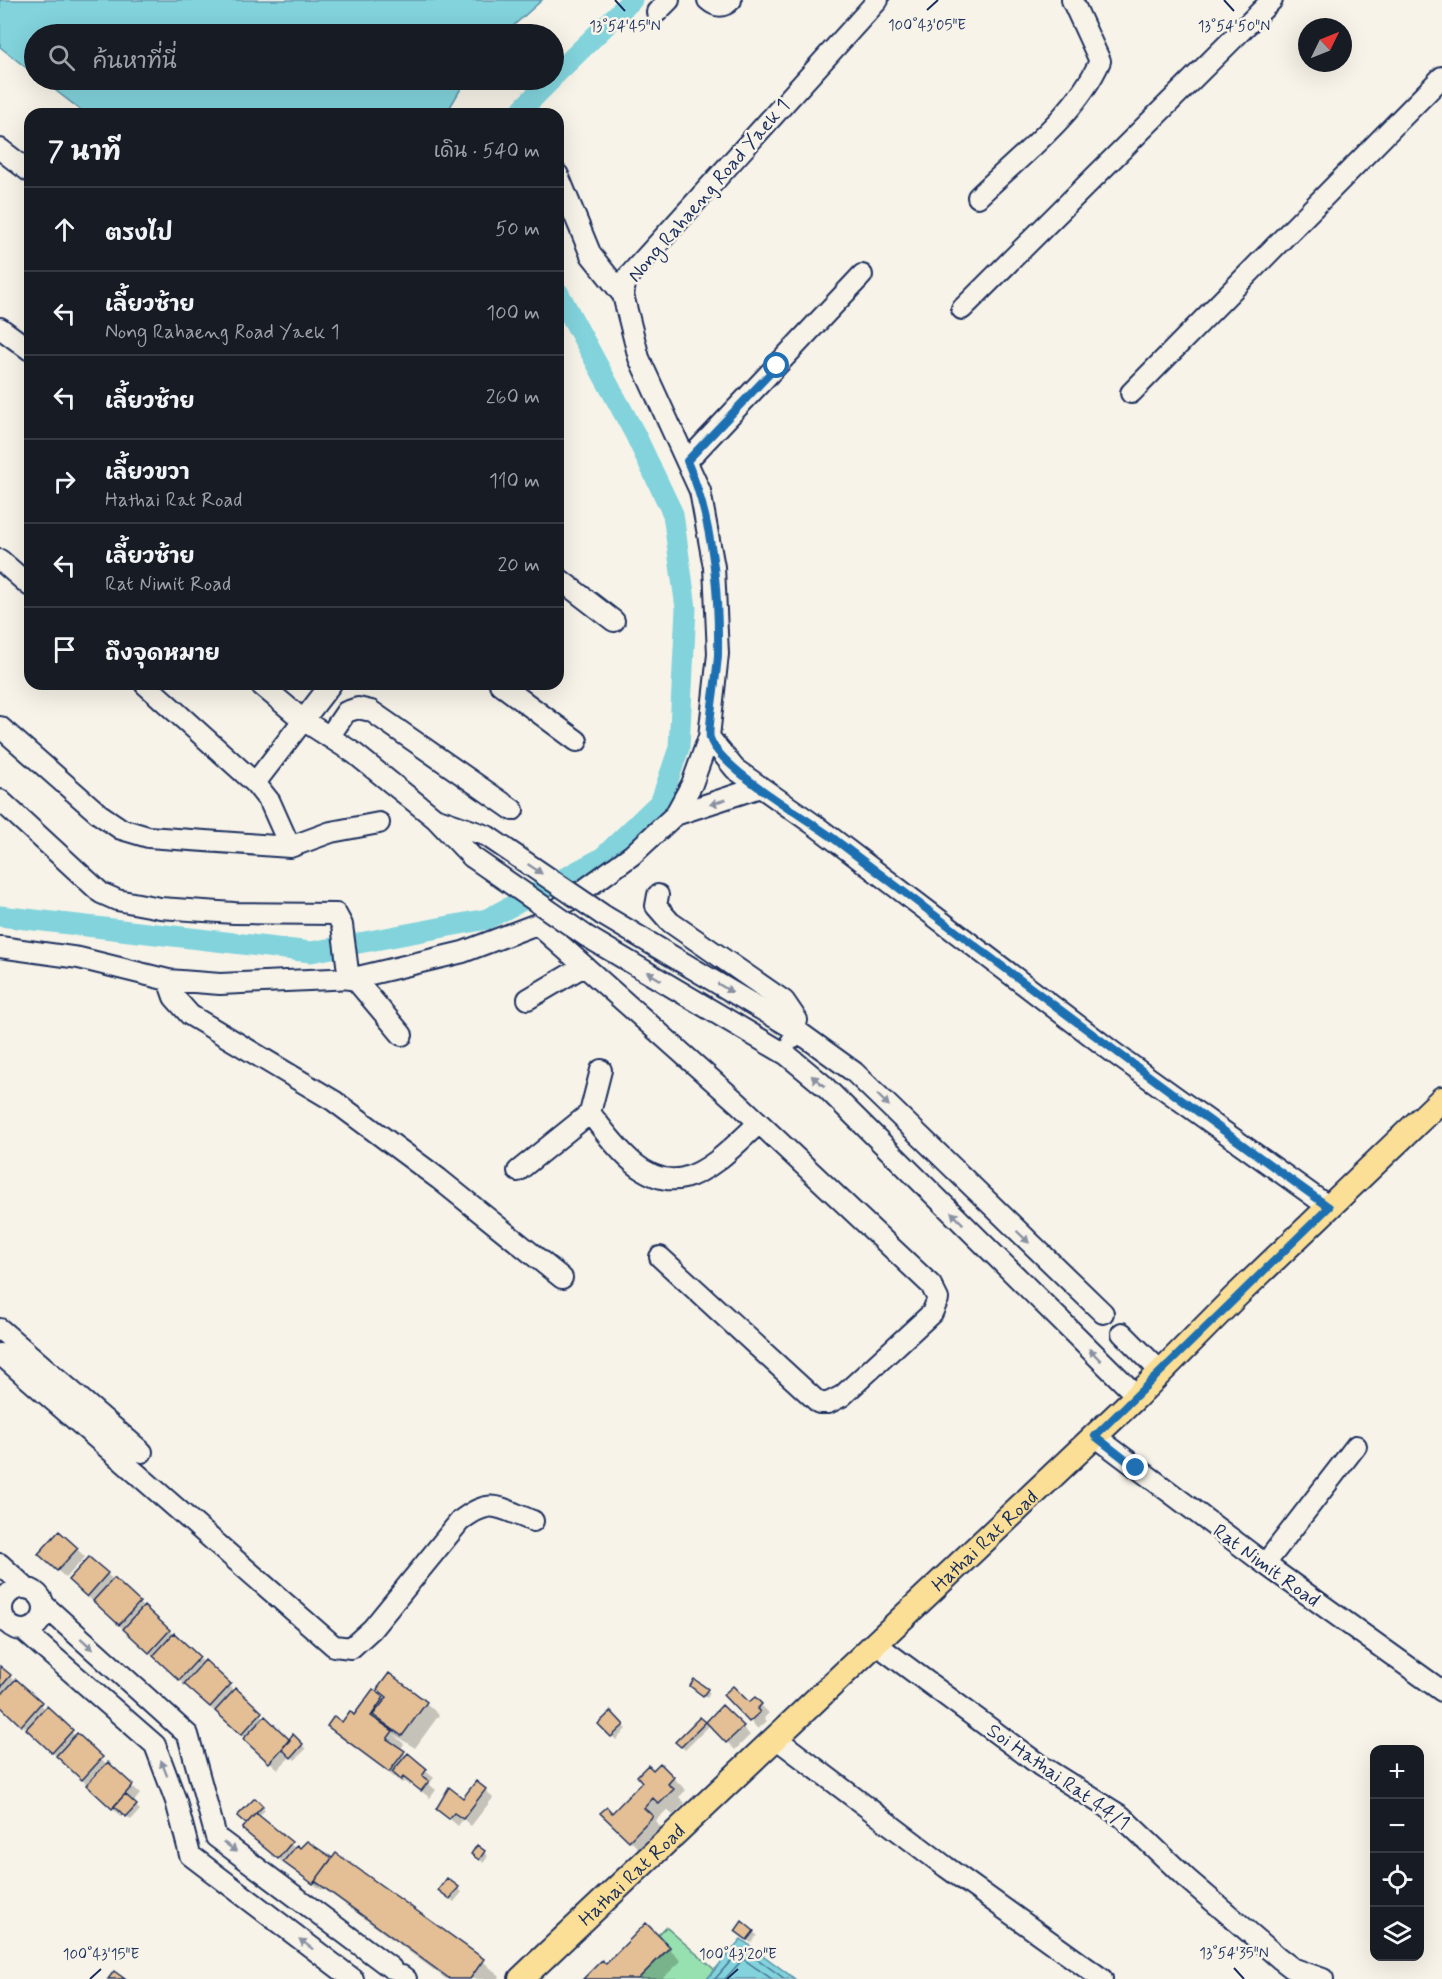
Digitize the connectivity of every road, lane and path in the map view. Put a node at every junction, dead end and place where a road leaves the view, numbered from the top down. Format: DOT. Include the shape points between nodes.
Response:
graph roads {
  1 [pos="708,0"];
  2 [pos="731,0"];
  3 [pos="878,0"];
  4 [pos="1072,0"];
  5 [pos="1272,0"];
  6 [pos="1442,77"];
  7 [pos="0,149"];
  8 [pos="24,167"];
  9 [pos="564,190"];
  10 [pos="978,197"];
  11 [pos="862,275"];
  12 [pos="623,296"];
  13 [pos="962,309"];
  14 [pos="0,328"];
  15 [pos="24,346"];
  16 [pos="1131,393"];
  17 [pos="687,461"];
  18 [pos="0,560"];
  19 [pos="24,580"];
  20 [pos="564,583"];
  21 [pos="614,621"];
  22 [pos="152,690"];
  23 [pos="267,690"];
  24 [pos="326,690"];
  25 [pos="508,690"];
  26 [pos="303,720"];
  27 [pos="0,727"];
  28 [pos="329,737"];
  29 [pos="709,737"];
  30 [pos="577,741"];
  31 [pos="255,783"];
  32 [pos="760,787"];
  33 [pos="0,800"];
  34 [pos="513,810"];
  35 [pos="675,815"];
  36 [pos="436,819"];
  37 [pos="379,823"];
  38 [pos="290,848"];
  39 [pos="658,895"];
  40 [pos="537,924"];
  41 [pos="0,947"];
  42 [pos="585,966"];
  43 [pos="352,979"];
  44 [pos="168,980"];
  45 [pos="528,999"];
  46 [pos="796,1030"];
  47 [pos="402,1035"];
  48 [pos="787,1055"];
  49 [pos="601,1071"];
  50 [pos="1442,1100"];
  51 [pos="590,1113"];
  52 [pos="759,1123"];
  53 [pos="518,1171"];
  54 [pos="1329,1207"];
  55 [pos="660,1257"];
  56 [pos="562,1278"];
  57 [pos="1084,1296"];
  58 [pos="1103,1313"];
  59 [pos="1061,1322"];
  60 [pos="0,1329"];
  61 [pos="1122,1333"];
  62 [pos="0,1354"];
  63 [pos="1160,1371"];
  64 [pos="1137,1396"];
  65 [pos="1095,1436"];
  66 [pos="1356,1446"];
  67 [pos="142,1452"];
  68 [pos="533,1521"];
  69 [pos="0,1564"];
  70 [pos="1265,1564"];
  71 [pos="26,1588"];
  72 [pos="44,1605"];
  73 [pos="1,1612"];
  74 [pos="23,1630"];
  75 [pos="876,1644"];
  76 [pos="1442,1691"];
  77 [pos="777,1739"];
  78 [pos="203,1791"];
  79 [pos="176,1801"];
  80 [pos="358,1943"];
  81 [pos="337,1967"];
  82 [pos="400,1974"];
  83 [pos="353,1979"];
  84 [pos="521,1979"];
  85 [pos="1102,1979"];
  86 [pos="1323,1979"];
  1 -- 2 [label="street" via="722,6"];
  3 -- 12 [label="street, Nong Rahaeng Road Yaek 1" via="633,270 626,279"];
  4 -- 10 [label="street" via="1100,61 1090,83"];
  5 -- 13 [label="street"];
  6 -- 16 [label="street"];
  7 -- 8 [label="street"];
  9 -- 12 [label="street" via="591,255"];
  11 -- 17 [label="street"];
  12 -- 17 [label="street, Nong Rahaeng Road Yaek 1" via="639,358"];
  14 -- 15 [label="street"];
  17 -- 29 [label="street, Nong Rahaeng Road Yaek 1" via="700,491 714,567 718,654"];
  18 -- 19 [label="street"];
  20 -- 21 [label="street"];
  22 -- 31 [label="street"];
  23 -- 26 [label="street"];
  24 -- 26 [label="street"];
  25 -- 30 [label="street"];
  26 -- 28 [label="street"];
  26 -- 31 [label="street"];
  27 -- 38 [label="street" via="121,829 148,837"];
  28 -- 34 [label="street" via="346,712 358,708 371,711"];
  28 -- 36 [label="street"];
  29 -- 32 [label="street" via="735,769"];
  29 -- 35 [label="street, Nong Rahaeng Road Yaek 1" via="692,784"];
  31 -- 38 [label="street" via="270,802"];
  32 -- 35 [label="street, one-way"];
  32 -- 54 [label="street" via="1114,1053"];
  33 -- 43 [label="street" via="102,893 117,900 160,908 339,917"];
  35 -- 40 [label="street, Nong Rahaeng Road Yaek 1" via="632,855"];
  36 -- 46 [label="street, one-way, bridge" via="487,836 603,915"];
  48 -- 36 [label="street, one-way, bridge" via="586,936 471,857"];
  37 -- 38 [label="street" via="331,832"];
  39 -- 46 [label="street" via="656,906 670,922 784,1001 794,1012"];
  40 -- 42 [label="street"];
  40 -- 43 [label="street, Nong Rahaeng Road Yaek 1" via="463,952"];
  41 -- 44 [label="street, Nong Rahaeng Road Yaek 1" via="78,958"];
  42 -- 45 [label="street"];
  42 -- 52 [label="street"];
  43 -- 44 [label="street, Nong Rahaeng Road Yaek 1" via="220,984"];
  43 -- 47 [label="street"];
  44 -- 56 [label="street" via="174,997 190,1015 334,1101"];
  46 -- 48 [label="street"];
  46 -- 57 [label="street, one-way" via="855,1072"];
  59 -- 48 [label="street, one-way" via="822,1084"];
  49 -- 51 [label="street"];
  50 -- 54 [label="main road, Hathai Rat Road"];
  51 -- 52 [label="street" via="618,1150 644,1170 667,1179 684,1178 701,1169"];
  51 -- 53 [label="street"];
  52 -- 55 [label="street" via="931,1285 938,1299 932,1313 842,1396 819,1403"];
  54 -- 63 [label="main road, Hathai Rat Road"];
  57 -- 58 [label="street"];
  57 -- 59 [label="street"];
  64 -- 59 [label="street, one-way"];
  60 -- 67 [label="street"];
  61 -- 63 [label="street"];
  62 -- 68 [label="street" via="334,1646 351,1648 372,1629 460,1521 477,1508 488,1504"];
  63 -- 64 [label="main road, Hathai Rat Road"];
  64 -- 65 [label="main road, Hathai Rat Road"];
  65 -- 70 [label="street, Rat Nimit Road"];
  65 -- 75 [label="main road, Hathai Rat Road"];
  66 -- 70 [label="street"];
  69 -- 71 [label="street"];
  70 -- 76 [label="street, Rat Nimit Road"];
  71 -- 72 [label="street" via="38,1593"];
  71 -- 73 [label="street" via="8,1594"];
  72 -- 74 [label="street" via="39,1623"];
  72 -- 78 [label="street, one-way" via="188,1736"];
  73 -- 74 [label="street" via="11,1627"];
  79 -- 74 [label="street, one-way" via="155,1745"];
  75 -- 77 [label="main road, Hathai Rat Road"];
  75 -- 86 [label="street, Soi Hathai Rat 44/1" via="1041,1766 1121,1816 1186,1878 1292,1968"];
  77 -- 84 [label="main road, Hathai Rat Road"];
  77 -- 85 [label="street" via="946,1868"];
  78 -- 79 [label="street"];
  78 -- 80 [label="street, one-way" via="216,1837"];
  81 -- 79 [label="street, one-way" via="190,1855"];
  80 -- 81 [label="street"];
  80 -- 82 [label="street"];
  81 -- 83 [label="street"];
}
